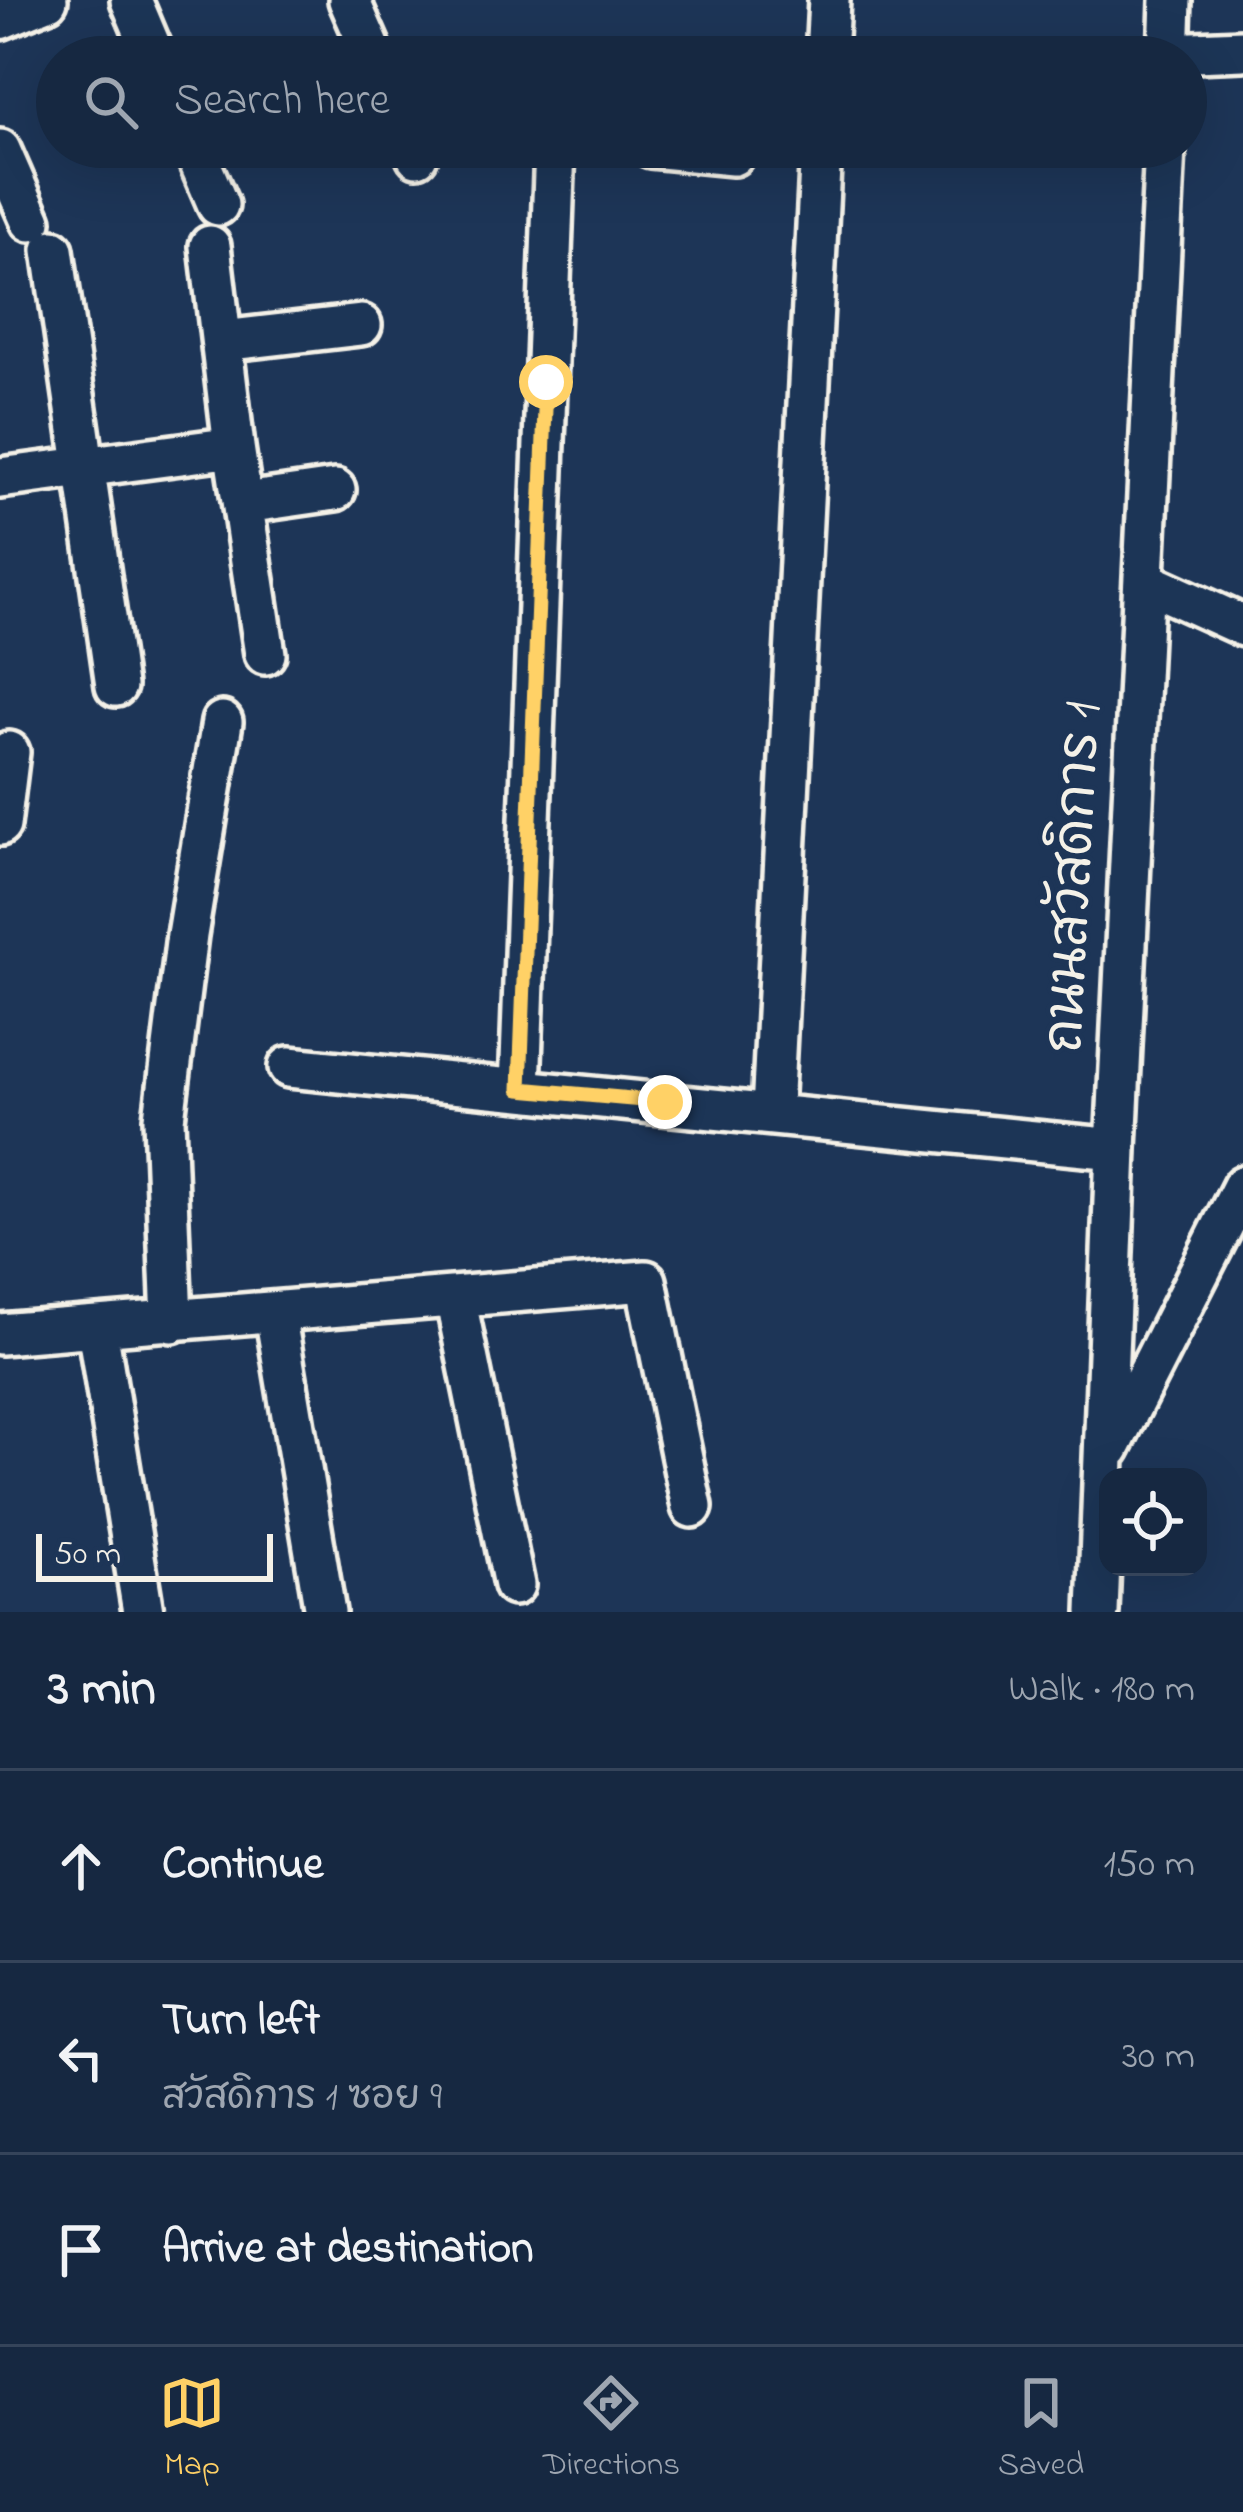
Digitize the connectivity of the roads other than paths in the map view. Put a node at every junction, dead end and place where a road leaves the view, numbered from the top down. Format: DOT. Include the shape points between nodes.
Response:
graph roads {
  1 [pos="47,0"];
  2 [pos="130,0"];
  3 [pos="349,0"];
  4 [pos="829,0"];
  5 [pos="1171,0"];
  6 [pos="0,20"];
  7 [pos="146,36"];
  8 [pos="365,36"];
  9 [pos="827,36"];
  10 [pos="1170,36"];
  11 [pos="1243,50"];
  12 [pos="1207,52"];
  13 [pos="0,150"];
  14 [pos="202,168"];
  15 [pos="553,168"];
  16 [pos="820,168"];
  17 [pos="1164,168"];
  18 [pos="218,205"];
  19 [pos="210,246"];
  20 [pos="361,325"];
  21 [pos="222,341"];
  22 [pos="234,447"];
  23 [pos="81,466"];
  24 [pos="0,478"];
  25 [pos="335,490"];
  26 [pos="245,503"];
  27 [pos="1146,582"];
  28 [pos="1243,626"];
  29 [pos="265,654"];
  30 [pos="116,686"];
  31 [pos="222,722"];
  32 [pos="9,752"];
  33 [pos="0,825"];
  34 [pos="290,1067"];
  35 [pos="520,1089"];
  36 [pos="772,1112"];
  37 [pos="1116,1149"];
  38 [pos="1243,1186"];
  39 [pos="454,1298"];
  40 [pos="275,1313"];
  41 [pos="172,1322"];
  42 [pos="97,1328"];
  43 [pos="0,1334"];
  44 [pos="1105,1460"];
  45 [pos="692,1507"];
  46 [pos="514,1586"];
  47 [pos="143,1612"];
  48 [pos="325,1612"];
  49 [pos="1098,1612"];
  1 -- 6 [label="street"];
  2 -- 7 [label="street"];
  3 -- 8 [label="street"];
  4 -- 9 [label="street"];
  5 -- 10 [label="street"];
  11 -- 12 [label="street"];
  13 -- 23 [label="street" via="42,236"];
  14 -- 18 [label="street"];
  15 -- 35 [label="street"];
  16 -- 36 [label="street"];
  17 -- 27 [label="street, ถนนสวัสดิการ 1"];
  19 -- 21 [label="street"];
  20 -- 21 [label="street"];
  21 -- 22 [label="street"];
  22 -- 23 [label="street"];
  22 -- 26 [label="street"];
  23 -- 24 [label="street"];
  23 -- 30 [label="street"];
  25 -- 26 [label="street"];
  26 -- 29 [label="street"];
  27 -- 28 [label="street"];
  27 -- 37 [label="street, ถนนสวัสดิการ 1"];
  31 -- 41 [label="street" via="164,1119"];
  32 -- 33 [label="street"];
  34 -- 35 [label="street"];
  35 -- 36 [label="street"];
  36 -- 37 [label="street"];
  37 -- 44 [label="street, ถนนสวัสดิการ 1"];
  38 -- 44 [label="street"];
  39 -- 40 [label="street"];
  39 -- 45 [label="street" via="646,1281"];
  39 -- 46 [label="street"];
  40 -- 41 [label="street"];
  40 -- 48 [label="street"];
  41 -- 42 [label="street"];
  42 -- 43 [label="street"];
  42 -- 47 [label="street"];
  44 -- 49 [label="street, ถนนสวัสดิการ 1"];
}
